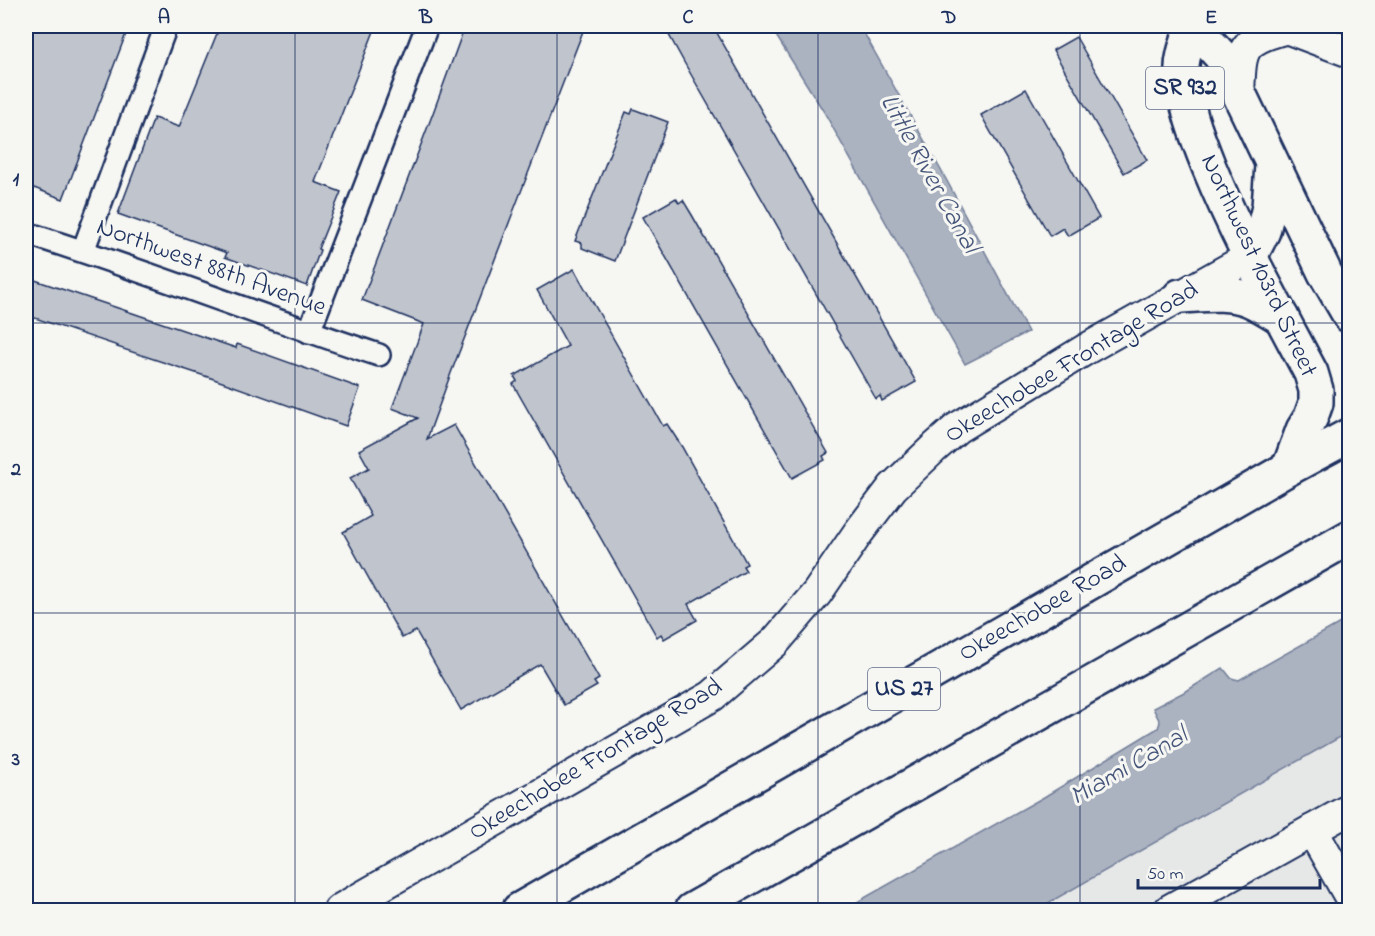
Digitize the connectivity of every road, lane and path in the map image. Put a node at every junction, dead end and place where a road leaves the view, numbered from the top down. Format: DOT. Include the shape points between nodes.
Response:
graph roads {
  1 [pos="166,26"];
  2 [pos="427,26"];
  3 [pos="1193,26"];
  4 [pos="1284,27"];
  5 [pos="1346,50"];
  6 [pos="1239,94"];
  7 [pos="1272,163"];
  8 [pos="26,233"];
  9 [pos="83,251"];
  10 [pos="1250,257"];
  11 [pos="1180,296"];
  12 [pos="1350,316"];
  13 [pos="1282,318"];
  14 [pos="309,332"];
  15 [pos="378,355"];
  16 [pos="1350,435"];
  17 [pos="1289,468"];
  18 [pos="1350,537"];
  19 [pos="1350,809"];
  20 [pos="1312,830"];
  21 [pos="1350,897"];
  22 [pos="339,910"];
  23 [pos="519,910"];
  24 [pos="692,910"];
  25 [pos="1169,910"];
  1 -- 9 [label="street"];
  2 -- 14 [label="street"];
  3 -- 6 [label="main road, Northwest 103rd Street / SR 932" via="1221,56"];
  3 -- 10 [label="main road, Northwest 103rd Street / SR 932" via="1181,68 1187,102 1223,202"];
  4 -- 5 [label="street"];
  4 -- 6 [label="street" via="1251,42 1244,51"];
  6 -- 7 [label="main road, Northwest 103rd Street / SR 932"];
  7 -- 10 [label="main road" via="1269,207"];
  7 -- 12 [label="main road, SR 932"];
  8 -- 9 [label="street, Northwest 88th Avenue"];
  9 -- 14 [label="street, Northwest 88th Avenue"];
  10 -- 11 [label="street, Okeechobee Frontage Road"];
  10 -- 13 [label="main road, Northwest 103rd Street / SR 932"];
  11 -- 13 [label="main road" via="1246,298"];
  11 -- 22 [label="street, Okeechobee Frontage Road" via="957,428 893,487 817,593 775,642 712,696"];
  13 -- 17 [label="main road, Northwest 103rd Street / SR 932" via="1316,390 1316,403"];
  14 -- 15 [label="street, Northwest 88th Avenue"];
  16 -- 17 [label="main road, Okeechobee Road / US 27"];
  17 -- 23 [label="main road, Okeechobee Road / US 27"];
  18 -- 24 [label="main road"];
  19 -- 20 [label="street"];
  20 -- 21 [label="street"];
  20 -- 25 [label="street"];
}
